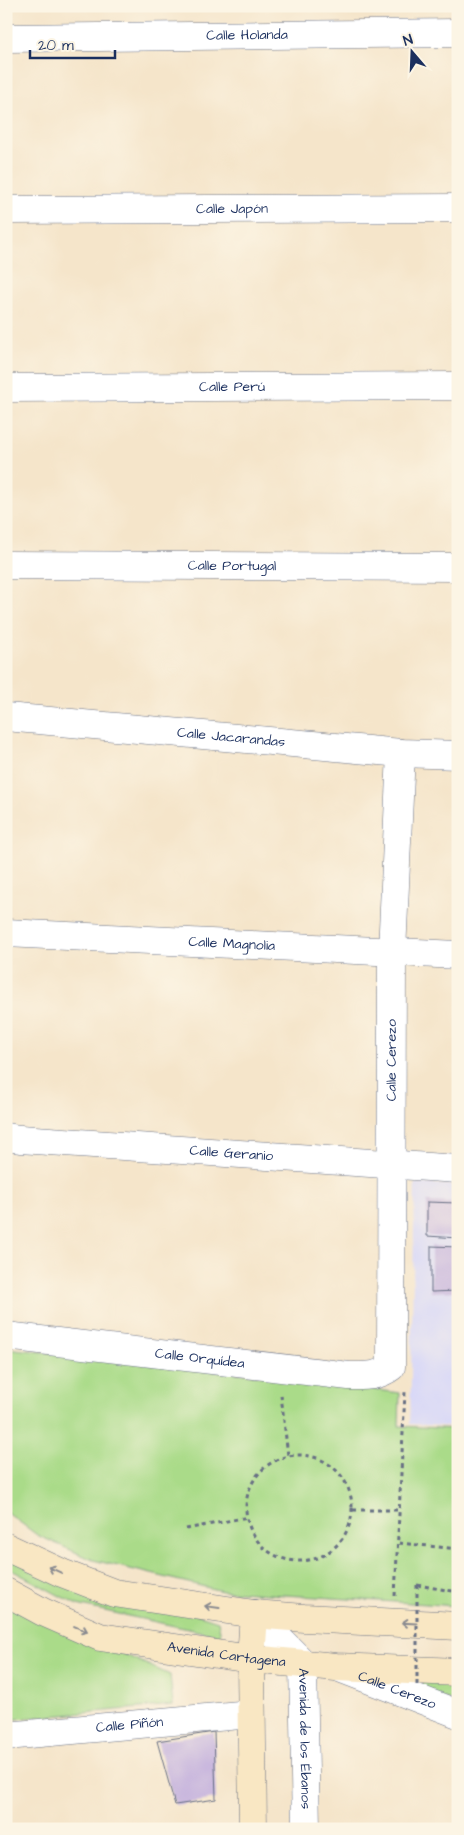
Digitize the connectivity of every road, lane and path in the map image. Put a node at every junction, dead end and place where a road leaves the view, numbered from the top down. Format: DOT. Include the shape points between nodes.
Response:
graph roads {
  1 [pos="458,33"];
  2 [pos="6,38"];
  3 [pos="458,208"];
  4 [pos="6,210"];
  5 [pos="458,386"];
  6 [pos="6,388"];
  7 [pos="6,565"];
  8 [pos="458,567"];
  9 [pos="6,718"];
  10 [pos="401,753"];
  11 [pos="458,756"];
  12 [pos="6,933"];
  13 [pos="392,952"];
  14 [pos="458,955"];
  15 [pos="6,1136"];
  16 [pos="392,1165"];
  17 [pos="458,1169"];
  18 [pos="6,1336"];
  19 [pos="398,1378"];
  20 [pos="280,1393"];
  21 [pos="288,1456"];
  22 [pos="353,1510"];
  23 [pos="401,1510"];
  24 [pos="248,1517"];
  25 [pos="186,1529"];
  26 [pos="399,1543"];
  27 [pos="6,1547"];
  28 [pos="458,1549"];
  29 [pos="6,1592"];
  30 [pos="458,1592"];
  31 [pos="394,1605"];
  32 [pos="254,1614"];
  33 [pos="458,1626"];
  34 [pos="251,1659"];
  35 [pos="302,1663"];
  36 [pos="336,1667"];
  37 [pos="458,1672"];
  38 [pos="416,1685"];
  39 [pos="251,1714"];
  40 [pos="458,1714"];
  41 [pos="6,1736"];
  42 [pos="253,1829"];
  43 [pos="306,1829"];
  1 -- 2 [label="street, Calle Holanda"];
  3 -- 4 [label="street, Calle Japón"];
  5 -- 6 [label="street, Calle Perú"];
  7 -- 8 [label="street, Calle Portugal"];
  9 -- 10 [label="street, Calle Jacarandas"];
  10 -- 11 [label="street, Calle Jacarandas"];
  10 -- 13 [label="street, Calle Cerezo"];
  12 -- 13 [label="street, Calle Magnolia"];
  13 -- 14 [label="street, Calle Magnolia"];
  13 -- 16 [label="street, Calle Cerezo"];
  15 -- 16 [label="street, Calle Geranio"];
  16 -- 17 [label="street, Calle Geranio"];
  16 -- 19 [label="street, Calle Cerezo"];
  18 -- 19 [label="street, Calle Orquídea" via="349,1376 383,1372"];
  19 -- 23 [label="path"];
  20 -- 21 [label="path"];
  21 -- 22 [label="path" via="316,1458 334,1468 347,1484"];
  21 -- 24 [label="path" via="275,1461 255,1479 246,1506"];
  22 -- 23 [label="path"];
  22 -- 24 [label="path" via="350,1525 333,1549 320,1557 305,1560 290,1560 263,1547 254,1535"];
  23 -- 26 [label="path"];
  24 -- 25 [label="path"];
  26 -- 28 [label="path"];
  26 -- 31 [label="path"];
  32 -- 27 [label="street, one-way" via="114,1593"];
  29 -- 34 [label="street, Avenida Cartagena, one-way" via="100,1637"];
  30 -- 38 [label="path, bridge" via="417,1585"];
  33 -- 32 [label="street, one-way"];
  32 -- 34 [label="street"];
  32 -- 35 [label="street, Avenida de los Ébanos"];
  34 -- 35 [label="street, Avenida Cartagena"];
  34 -- 39 [label="street"];
  35 -- 36 [label="street, Avenida Cartagena"];
  35 -- 43 [label="street, Avenida de los Ébanos"];
  36 -- 37 [label="street, Avenida Cartagena"];
  36 -- 40 [label="street, Calle Cerezo"];
  39 -- 41 [label="street, Calle Piñón"];
  39 -- 42 [label="street"];
}
